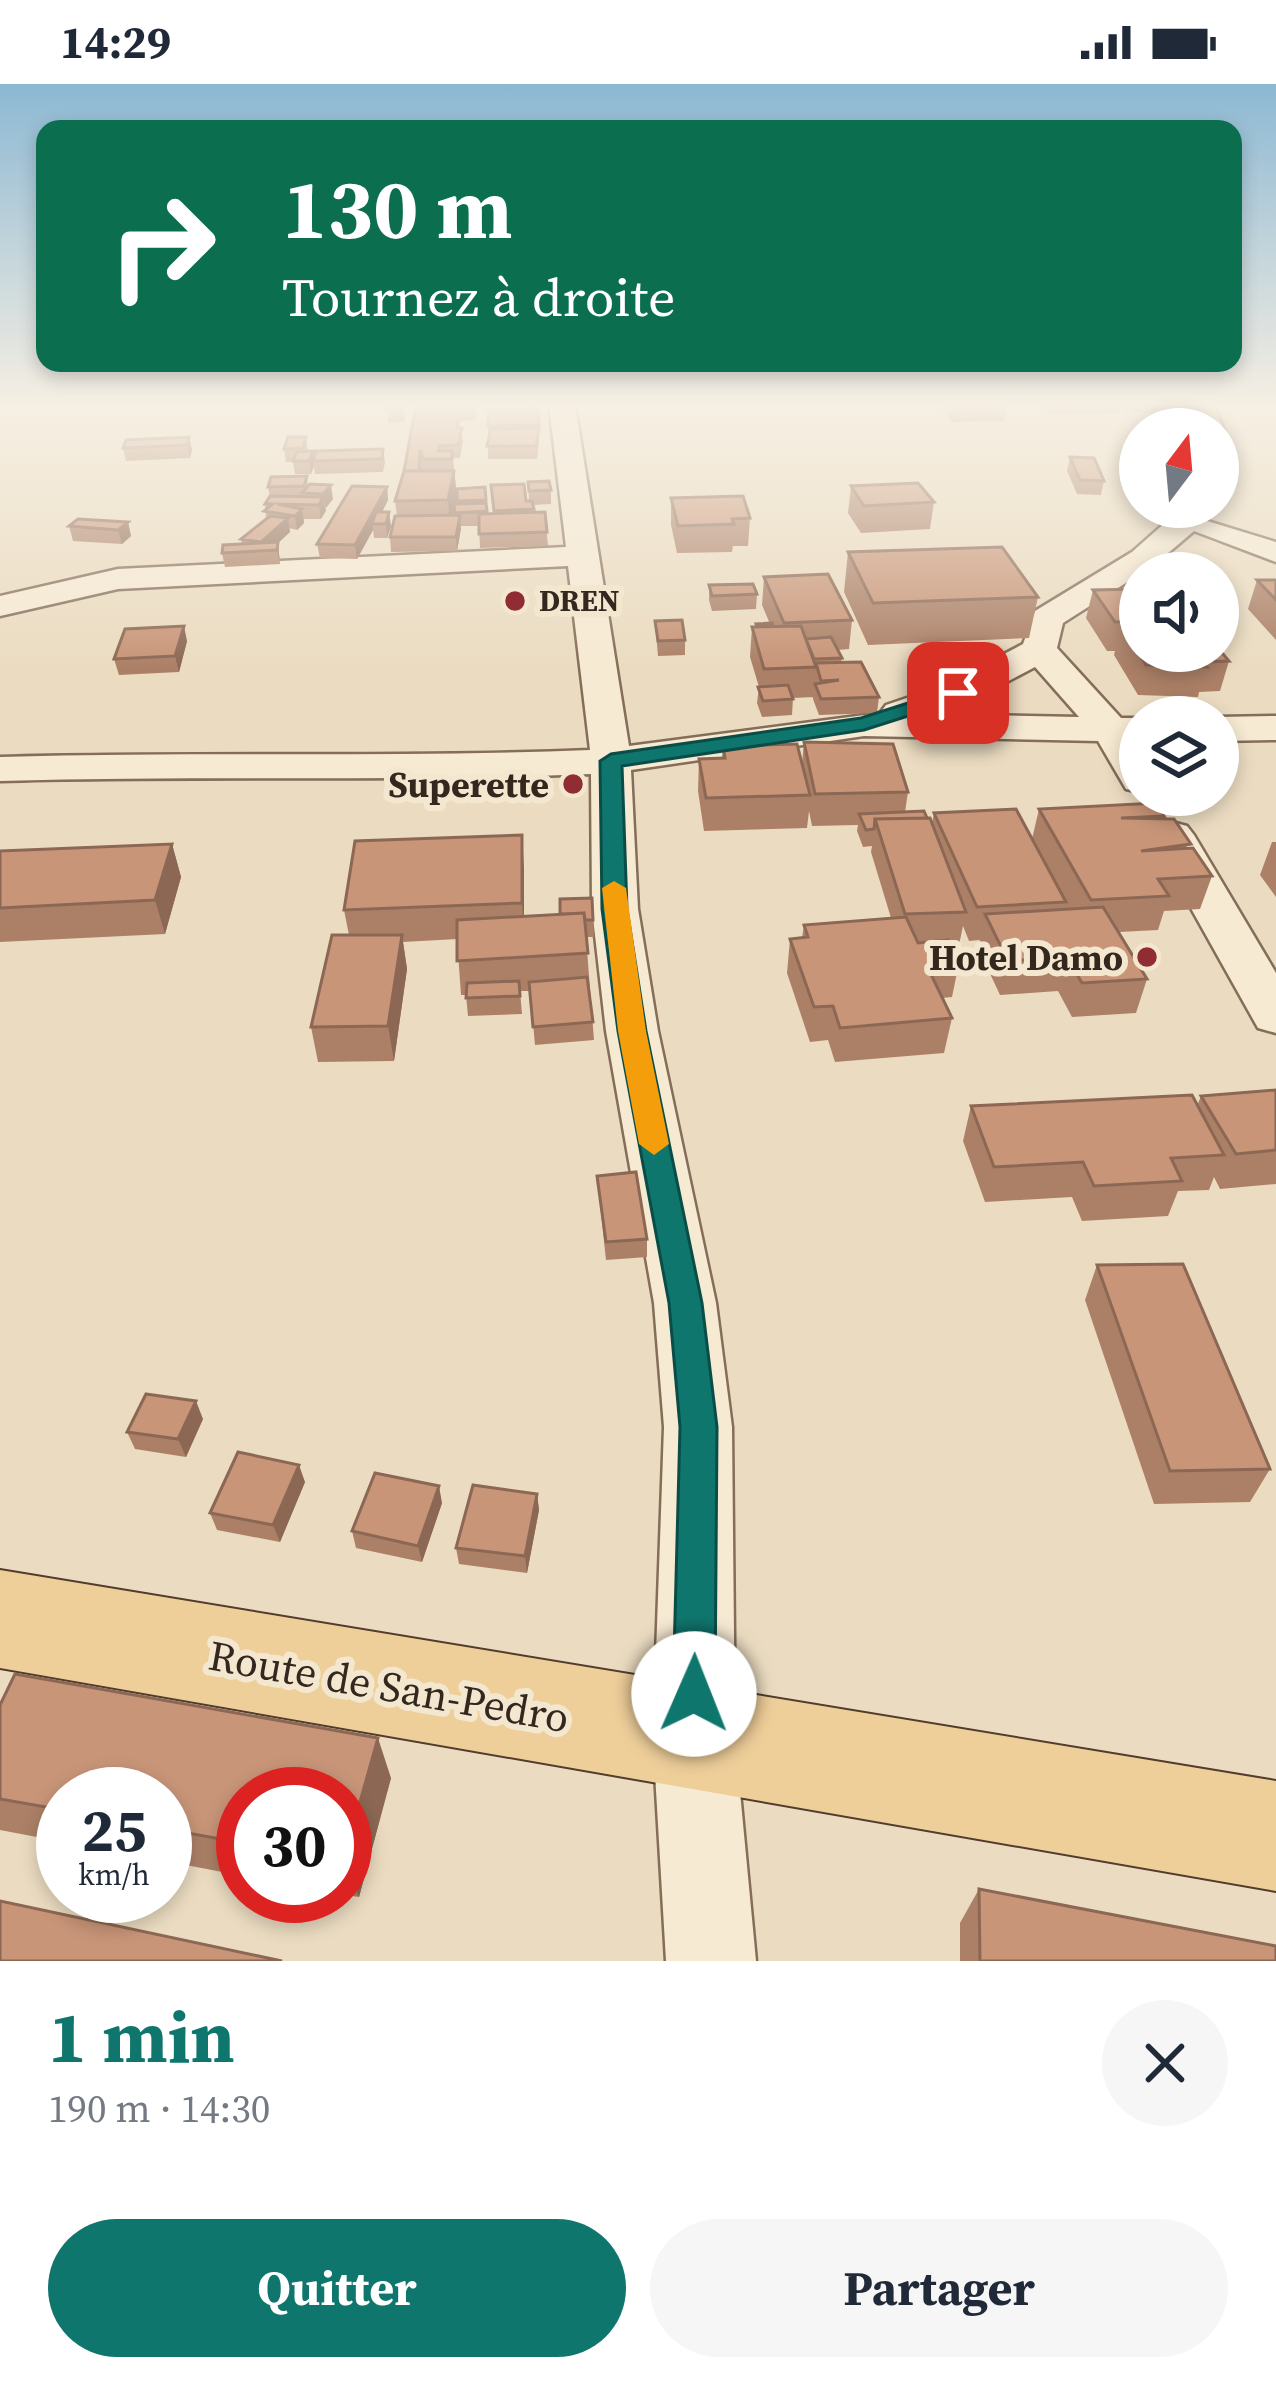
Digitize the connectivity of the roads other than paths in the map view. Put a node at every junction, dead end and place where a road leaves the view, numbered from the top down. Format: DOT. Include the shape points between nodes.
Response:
graph roads {
  1 [pos="574,493"];
  2 [pos="1207,528"];
  3 [pos="1276,553"];
  4 [pos="583,556"];
  5 [pos="0,605"];
  6 [pos="1040,650"];
  7 [pos="1119,723"];
  8 [pos="864,724"];
  9 [pos="1276,728"];
  10 [pos="1239,729"];
  11 [pos="1119,730"];
  12 [pos="611,761"];
  13 [pos="0,769"];
  14 [pos="1161,816"];
  15 [pos="1276,1016"];
  16 [pos="0,1619"];
  17 [pos="694,1738"];
  18 [pos="1276,1835"];
  19 [pos="711,1961"];
  1 -- 4 [label="street"];
  2 -- 3 [label="street"];
  2 -- 6 [label="street" via="1048,618"];
  4 -- 5 [label="street" via="118,579"];
  4 -- 12 [label="street"];
  6 -- 7 [label="street"];
  6 -- 8 [label="street" via="958,693"];
  8 -- 11 [label="street"];
  8 -- 12 [label="street"];
  9 -- 10 [label="street"];
  12 -- 13 [label="street" via="394,770 145,763"];
  12 -- 17 [label="street" via="615,909 686,1303 698,1427"];
  14 -- 15 [label="street"];
  16 -- 17 [label="main road, Route de San-Pedro"];
  17 -- 18 [label="main road, Route de San-Pedro"];
  17 -- 19 [label="street"];
}
